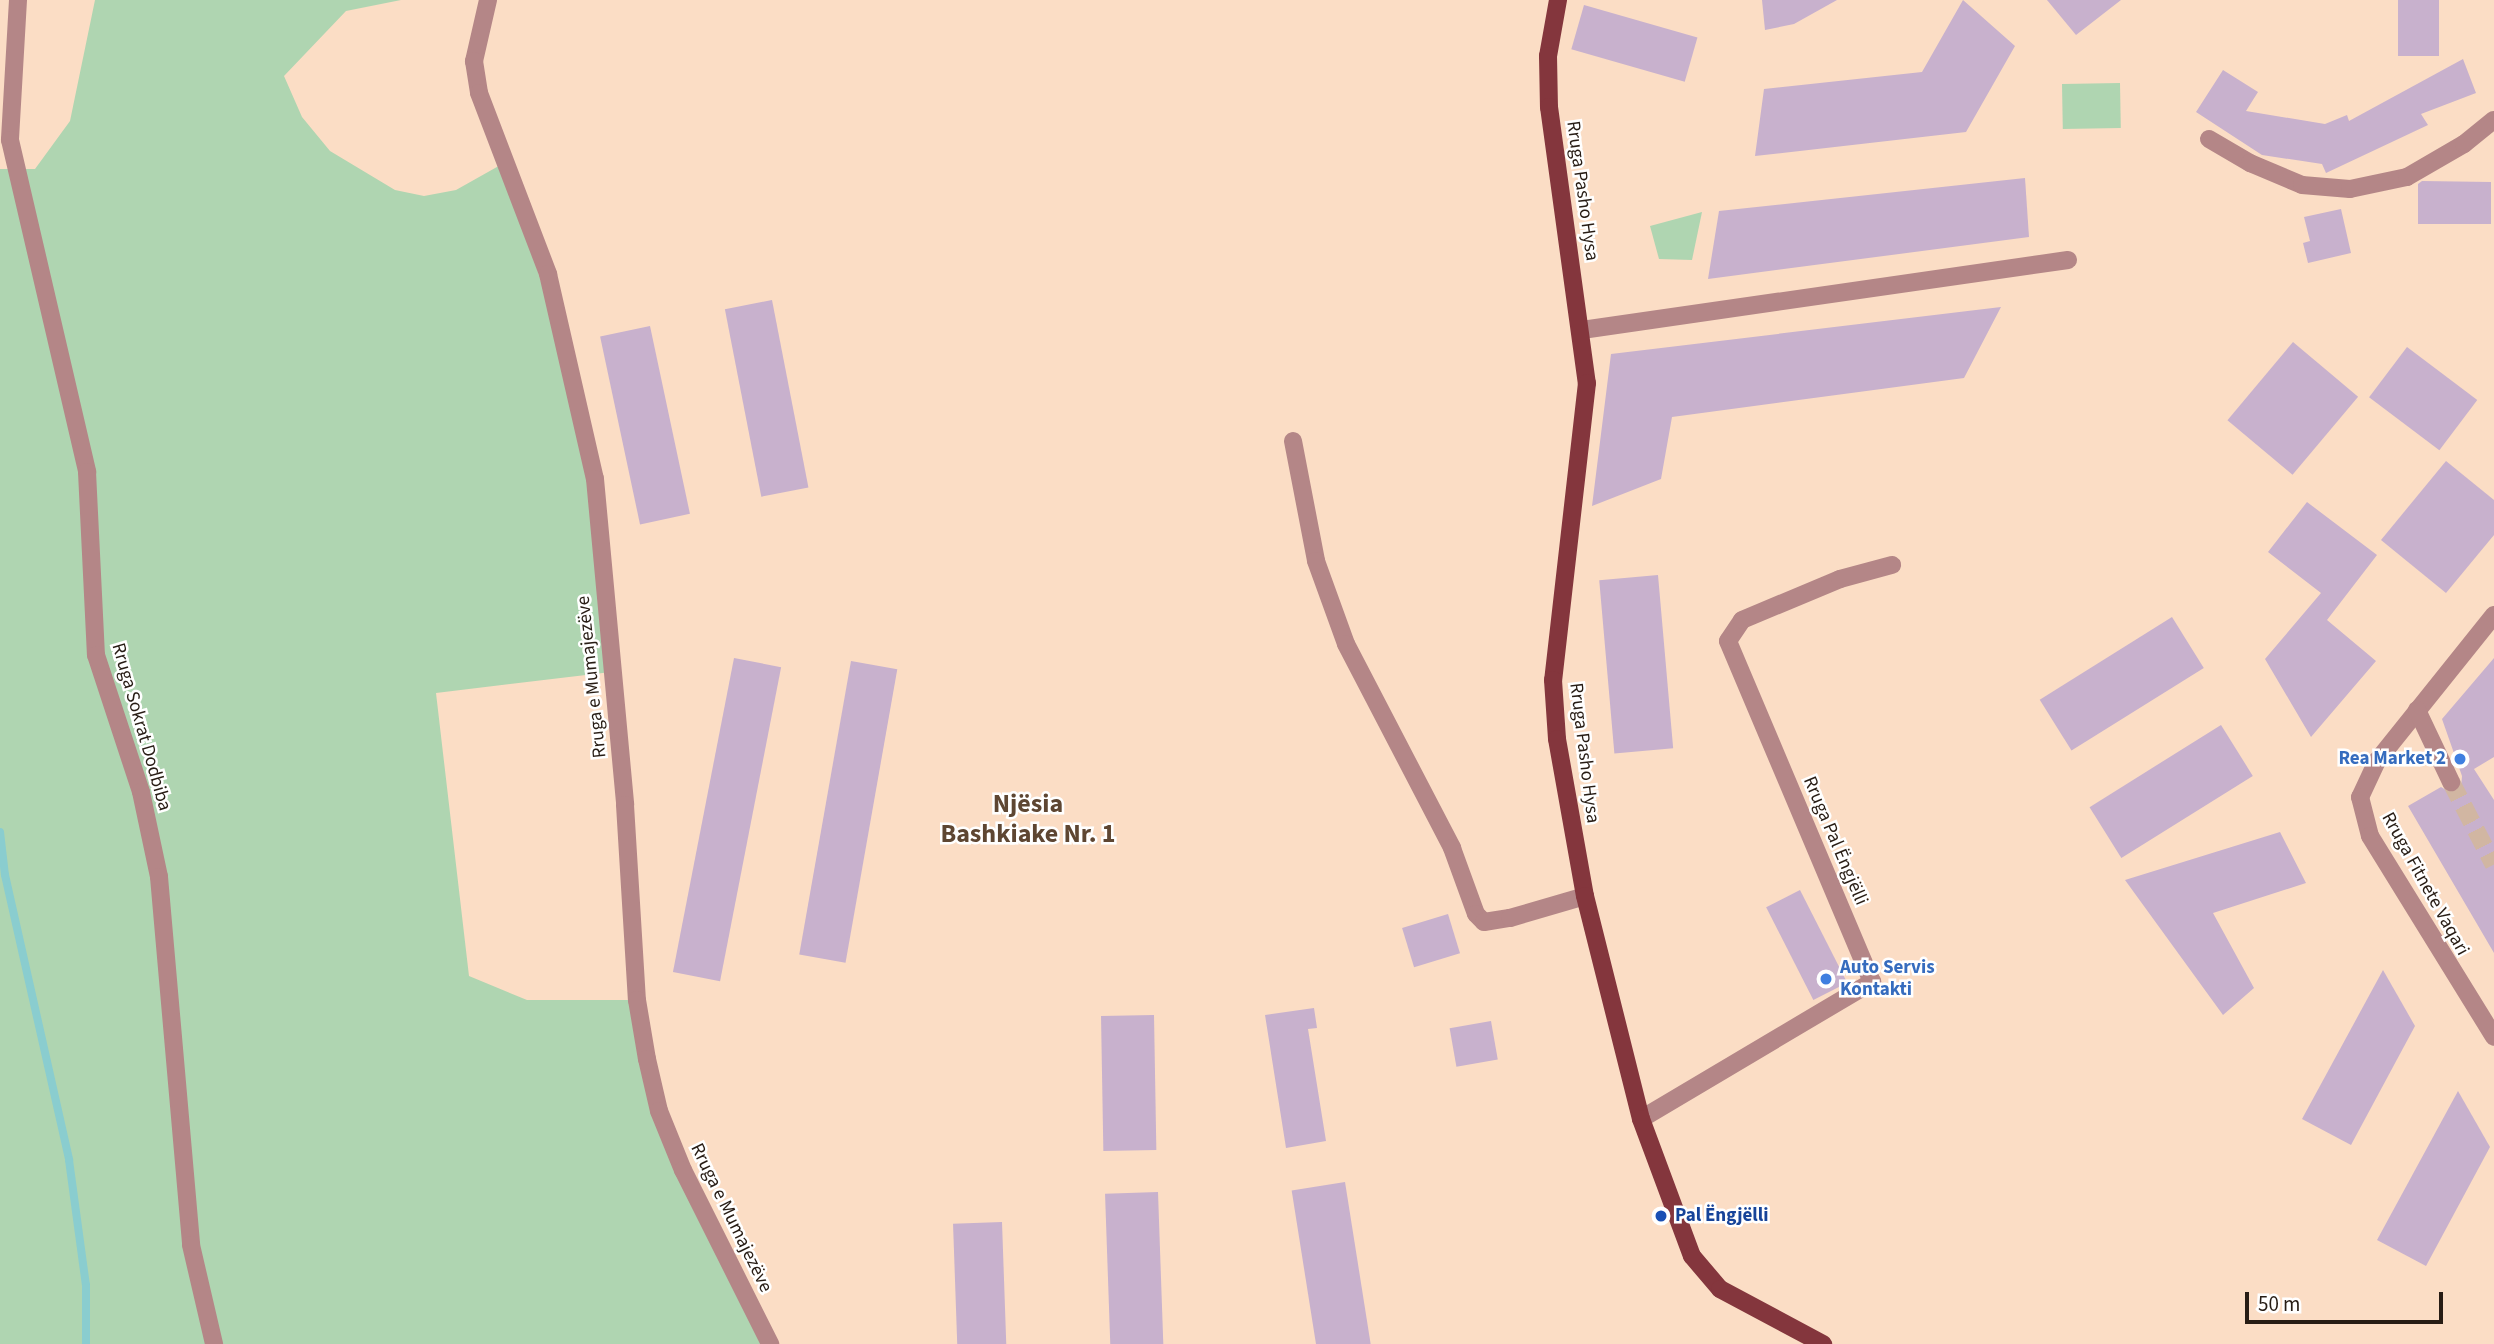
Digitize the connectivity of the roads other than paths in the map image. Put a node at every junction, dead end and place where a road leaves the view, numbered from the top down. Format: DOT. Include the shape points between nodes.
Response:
graph roads {
  1 [pos="18,0"];
  2 [pos="488,0"];
  3 [pos="1558,0"];
  4 [pos="2494,120"];
  5 [pos="2209,139"];
  6 [pos="2068,260"];
  7 [pos="1582,330"];
  8 [pos="1293,441"];
  9 [pos="1892,565"];
  10 [pos="2494,615"];
  11 [pos="2417,710"];
  12 [pos="2451,782"];
  13 [pos="1585,896"];
  14 [pos="2494,1037"];
  15 [pos="1641,1119"];
  16 [pos="214,1344"];
  17 [pos="770,1344"];
  18 [pos="1823,1344"];
  1 -- 16 [label="street, Rruga Sokrat Dodbiba" via="10,140 87,472 96,655 141,792 159,877 191,1245"];
  2 -- 17 [label="street, Rruga e Mumajezëve" via="474,61 479,93 548,274 595,479 625,805 637,1000 647,1059 659,1111 683,1170"];
  3 -- 7 [label="main road, Rruga Pasho Hysa" via="1548,56 1549,107"];
  4 -- 5 [label="street" via="2464,144 2407,177 2350,189 2293,182"];
  6 -- 7 [label="street"];
  7 -- 13 [label="main road, Rruga Pasho Hysa" via="1587,383 1584,425 1553,680 1560,764"];
  8 -- 13 [label="street" via="1316,561 1346,644 1452,848 1476,914 1484,922 1510,918"];
  9 -- 15 [label="street, Rruga Pal Ëngjëlli" via="1840,579 1742,620 1728,641 1872,982"];
  10 -- 11 [label="street, Rruga Fitnete Vaqari"];
  11 -- 12 [label="street"];
  11 -- 14 [label="street, Rruga Fitnete Vaqari" via="2365,779 2360,797 2363,819 2449,969"];
  13 -- 15 [label="main road, Rruga Pasho Hysa"];
  15 -- 18 [label="main road, Rruga Pasho Hysa" via="1678,1225 1703,1274 1743,1303"];
}
